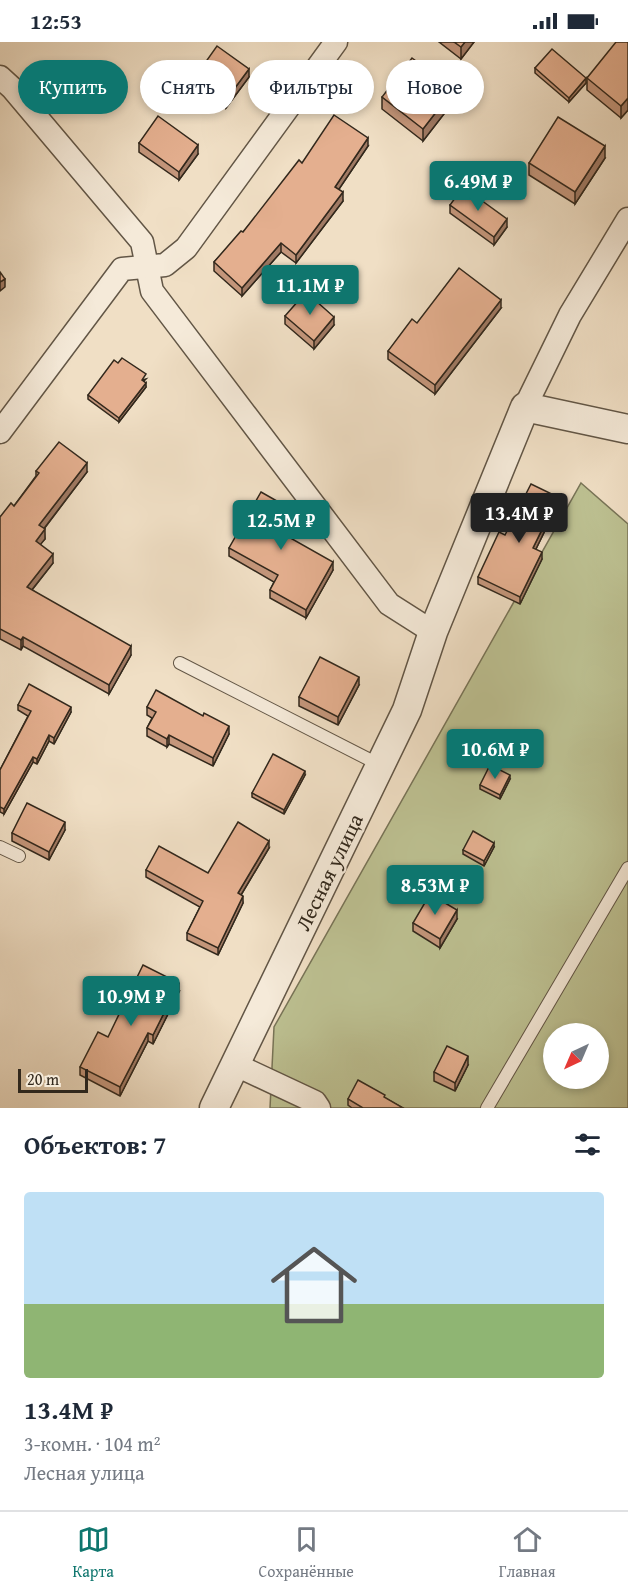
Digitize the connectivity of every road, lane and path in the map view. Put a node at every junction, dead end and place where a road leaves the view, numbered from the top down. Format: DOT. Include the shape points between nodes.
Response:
graph roads {
  1 [pos="336,42"];
  2 [pos="0,77"];
  3 [pos="628,219"];
  4 [pos="146,266"];
  5 [pos="525,407"];
  6 [pos="628,429"];
  7 [pos="0,432"];
  8 [pos="433,632"];
  9 [pos="180,663"];
  10 [pos="380,765"];
  11 [pos="0,847"];
  12 [pos="18,856"];
  13 [pos="628,868"];
  14 [pos="236,1065"];
  15 [pos="214,1108"];
  16 [pos="319,1108"];
  17 [pos="487,1108"];
  1 -- 4 [label="street" via="186,248 165,265"];
  2 -- 4 [label="street" via="142,242"];
  3 -- 5 [label="street" via="570,315"];
  4 -- 7 [label="street" via="122,269"];
  4 -- 8 [label="street" via="152,291 389,604"];
  5 -- 6 [label="street"];
  5 -- 8 [label="street, Лесная улица"];
  8 -- 10 [label="street, Лесная улица" via="407,710"];
  9 -- 10 [label="lane"];
  10 -- 14 [label="street, Лесная улица"];
  11 -- 12 [label="lane"];
  13 -- 17 [label="lane"];
  14 -- 15 [label="street, Лесная улица"];
  14 -- 16 [label="street" via="315,1102"];
}
